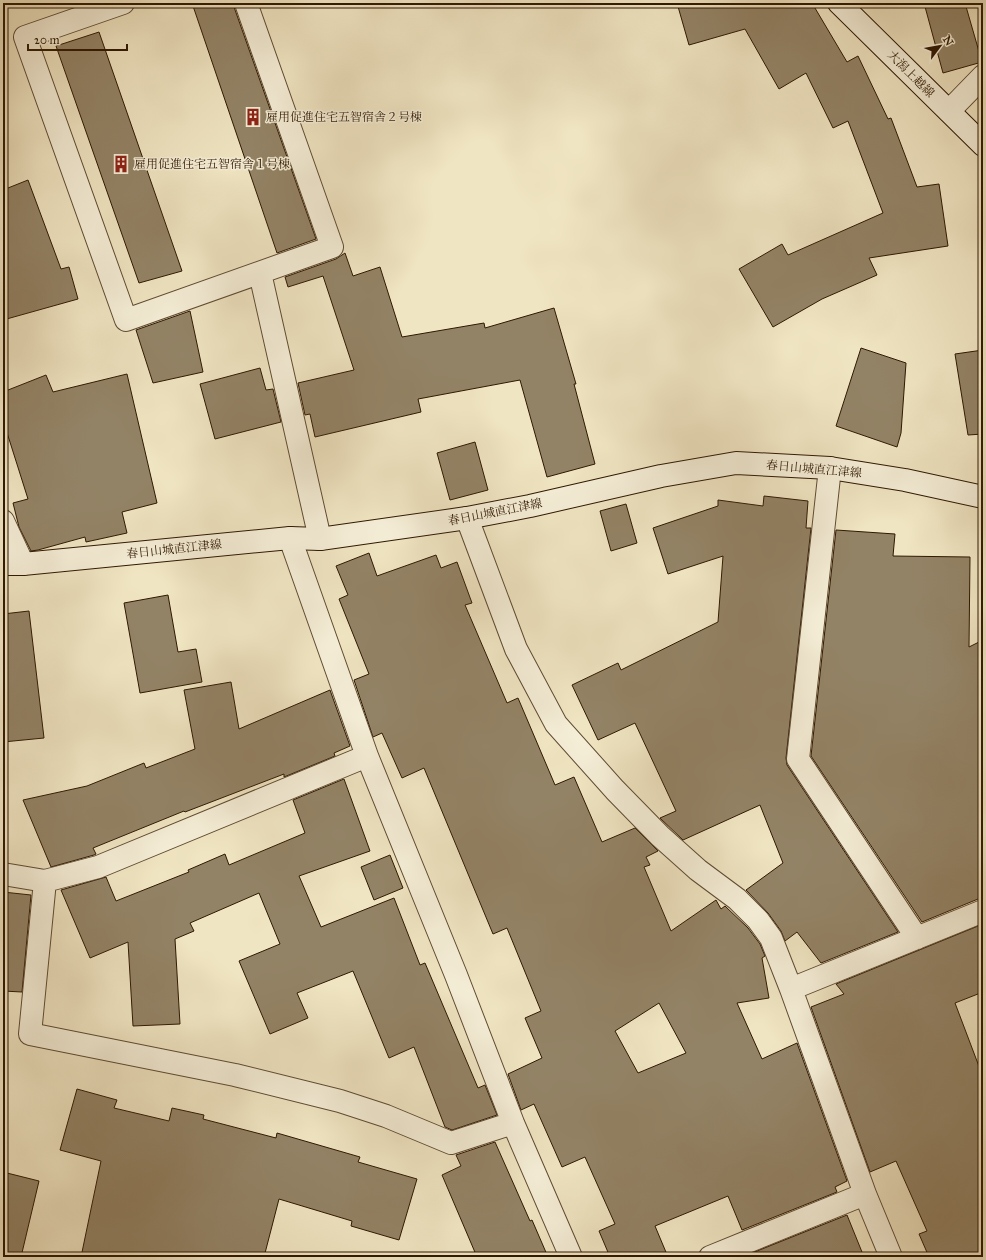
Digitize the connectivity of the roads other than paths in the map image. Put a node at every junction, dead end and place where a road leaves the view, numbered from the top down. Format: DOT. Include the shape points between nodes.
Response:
graph roads {
  1 [pos="123,3"];
  2 [pos="246,3"];
  3 [pos="839,3"];
  4 [pos="983,76"];
  5 [pos="949,111"];
  6 [pos="983,145"];
  7 [pos="260,273"];
  8 [pos="830,468"];
  9 [pos="983,496"];
  10 [pos="467,518"];
  11 [pos="3,521"];
  12 [pos="290,538"];
  13 [pos="320,539"];
  14 [pos="13,564"];
  15 [pos="367,756"];
  16 [pos="3,874"];
  17 [pos="45,881"];
  18 [pos="983,911"];
  19 [pos="917,938"];
  20 [pos="791,989"];
  21 [pos="513,1123"];
  22 [pos="866,1194"];
  23 [pos="571,1257"];
  24 [pos="710,1257"];
  25 [pos="891,1257"];
  1 -- 7 [label="street" via="25,38 126,320"];
  2 -- 7 [label="street" via="332,247"];
  3 -- 5 [label="street, 大潟上越線"];
  4 -- 5 [label="street"];
  5 -- 6 [label="street, 大潟上越線"];
  7 -- 13 [label="street"];
  8 -- 9 [label="street, 春日山城直江津線"];
  8 -- 10 [label="street, 春日山城直江津線" via="736,463 661,476"];
  8 -- 19 [label="street" via="798,759"];
  10 -- 13 [label="street, 春日山城直江津線"];
  10 -- 20 [label="street" via="516,649 556,724 660,836 698,870 737,899 758,920 771,938"];
  11 -- 14 [label="street"];
  12 -- 13 [label="street, 春日山城直江津線"];
  12 -- 14 [label="street, 春日山城直江津線"];
  12 -- 15 [label="street"];
  15 -- 17 [label="street" via="98,867"];
  15 -- 21 [label="street"];
  16 -- 17 [label="street"];
  17 -- 21 [label="street" via="30,1034 235,1075 340,1101 386,1116 452,1143"];
  18 -- 19 [label="street"];
  19 -- 20 [label="street"];
  20 -- 22 [label="street"];
  21 -- 23 [label="street"];
  22 -- 24 [label="street"];
  22 -- 25 [label="street"];
}
